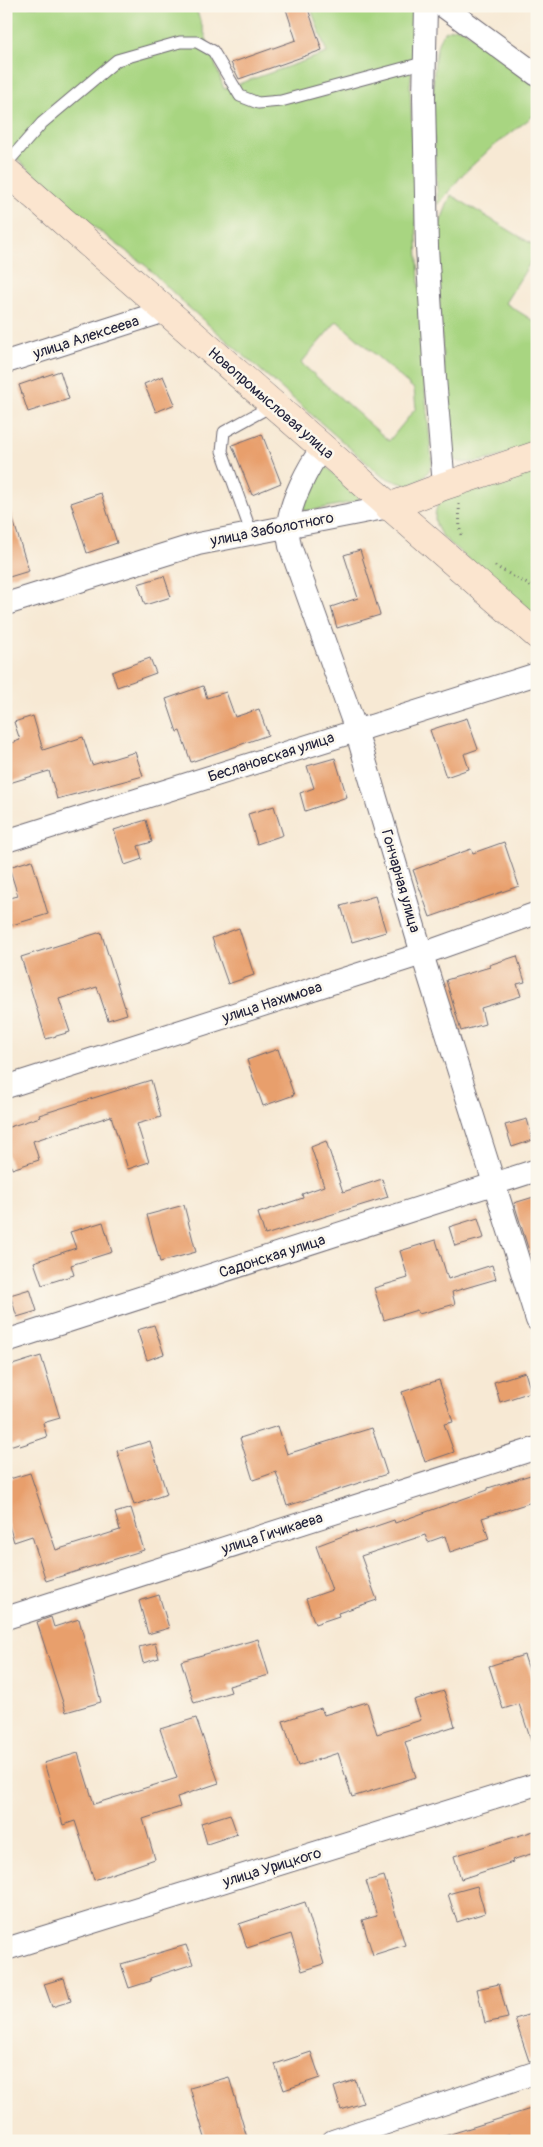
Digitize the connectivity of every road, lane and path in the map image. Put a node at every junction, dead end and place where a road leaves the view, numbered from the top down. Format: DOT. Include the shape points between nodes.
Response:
graph roads {
  1 [pos="426,6"];
  2 [pos="443,6"];
  3 [pos="426,62"];
  4 [pos="537,76"];
  5 [pos="6,164"];
  6 [pos="6,171"];
  7 [pos="165,311"];
  8 [pos="6,362"];
  9 [pos="274,405"];
  10 [pos="322,448"];
  11 [pos="537,455"];
  12 [pos="451,494"];
  13 [pos="389,507"];
  14 [pos="288,526"];
  15 [pos="251,532"];
  16 [pos="464,544"];
  17 [pos="490,564"];
  18 [pos="537,592"];
  19 [pos="6,604"];
  20 [pos="537,635"];
  21 [pos="537,674"];
  22 [pos="356,730"];
  23 [pos="6,841"];
  24 [pos="537,913"];
  25 [pos="422,954"];
  26 [pos="6,1088"];
  27 [pos="537,1170"];
  28 [pos="494,1184"];
  29 [pos="537,1320"];
  30 [pos="6,1341"];
  31 [pos="537,1448"];
  32 [pos="6,1618"];
  33 [pos="537,1784"];
  34 [pos="6,1949"];
  35 [pos="537,2072"];
  36 [pos="333,2141"];
  1 -- 3 [label="street"];
  2 -- 4 [label="street"];
  3 -- 5 [label="lane" via="281,101 258,103 240,96 213,51 197,42 180,42 117,60 42,123"];
  3 -- 12 [label="street" via="427,247 435,378"];
  6 -- 7 [label="main road, Новопромысловая улица"];
  7 -- 8 [label="street, улица Алексеева"];
  7 -- 9 [label="main road, Новопромысловая улица"];
  9 -- 10 [label="main road, Новопромысловая улица"];
  9 -- 15 [label="lane" via="224,432 222,450"];
  10 -- 13 [label="main road, Новопромысловая улица"];
  10 -- 14 [label="street, Гончарная улица" via="298,491"];
  11 -- 12 [label="main road, улица Заболотного"];
  12 -- 13 [label="main road, улица Заболотного"];
  12 -- 16 [label="path"];
  13 -- 14 [label="street, улица Заболотного"];
  13 -- 20 [label="main road, Новопромысловая улица"];
  14 -- 15 [label="street, улица Заболотного"];
  14 -- 22 [label="street, Гончарная улица" via="290,546"];
  15 -- 19 [label="street, улица Заболотного" via="198,544"];
  17 -- 18 [label="path"];
  21 -- 22 [label="street, Беслановская улица"];
  22 -- 23 [label="street, Беслановская улица"];
  22 -- 25 [label="street, Гончарная улица"];
  24 -- 25 [label="street, улица Нахимова"];
  25 -- 26 [label="street, улица Нахимова"];
  25 -- 28 [label="street, Гончарная улица"];
  27 -- 28 [label="street, Садонская улица"];
  28 -- 29 [label="street, Гончарная улица"];
  28 -- 30 [label="street, Садонская улица"];
  31 -- 32 [label="street, улица Гичикаева"];
  33 -- 34 [label="street, улица Урицкого"];
  35 -- 36 [label="street"];
}
